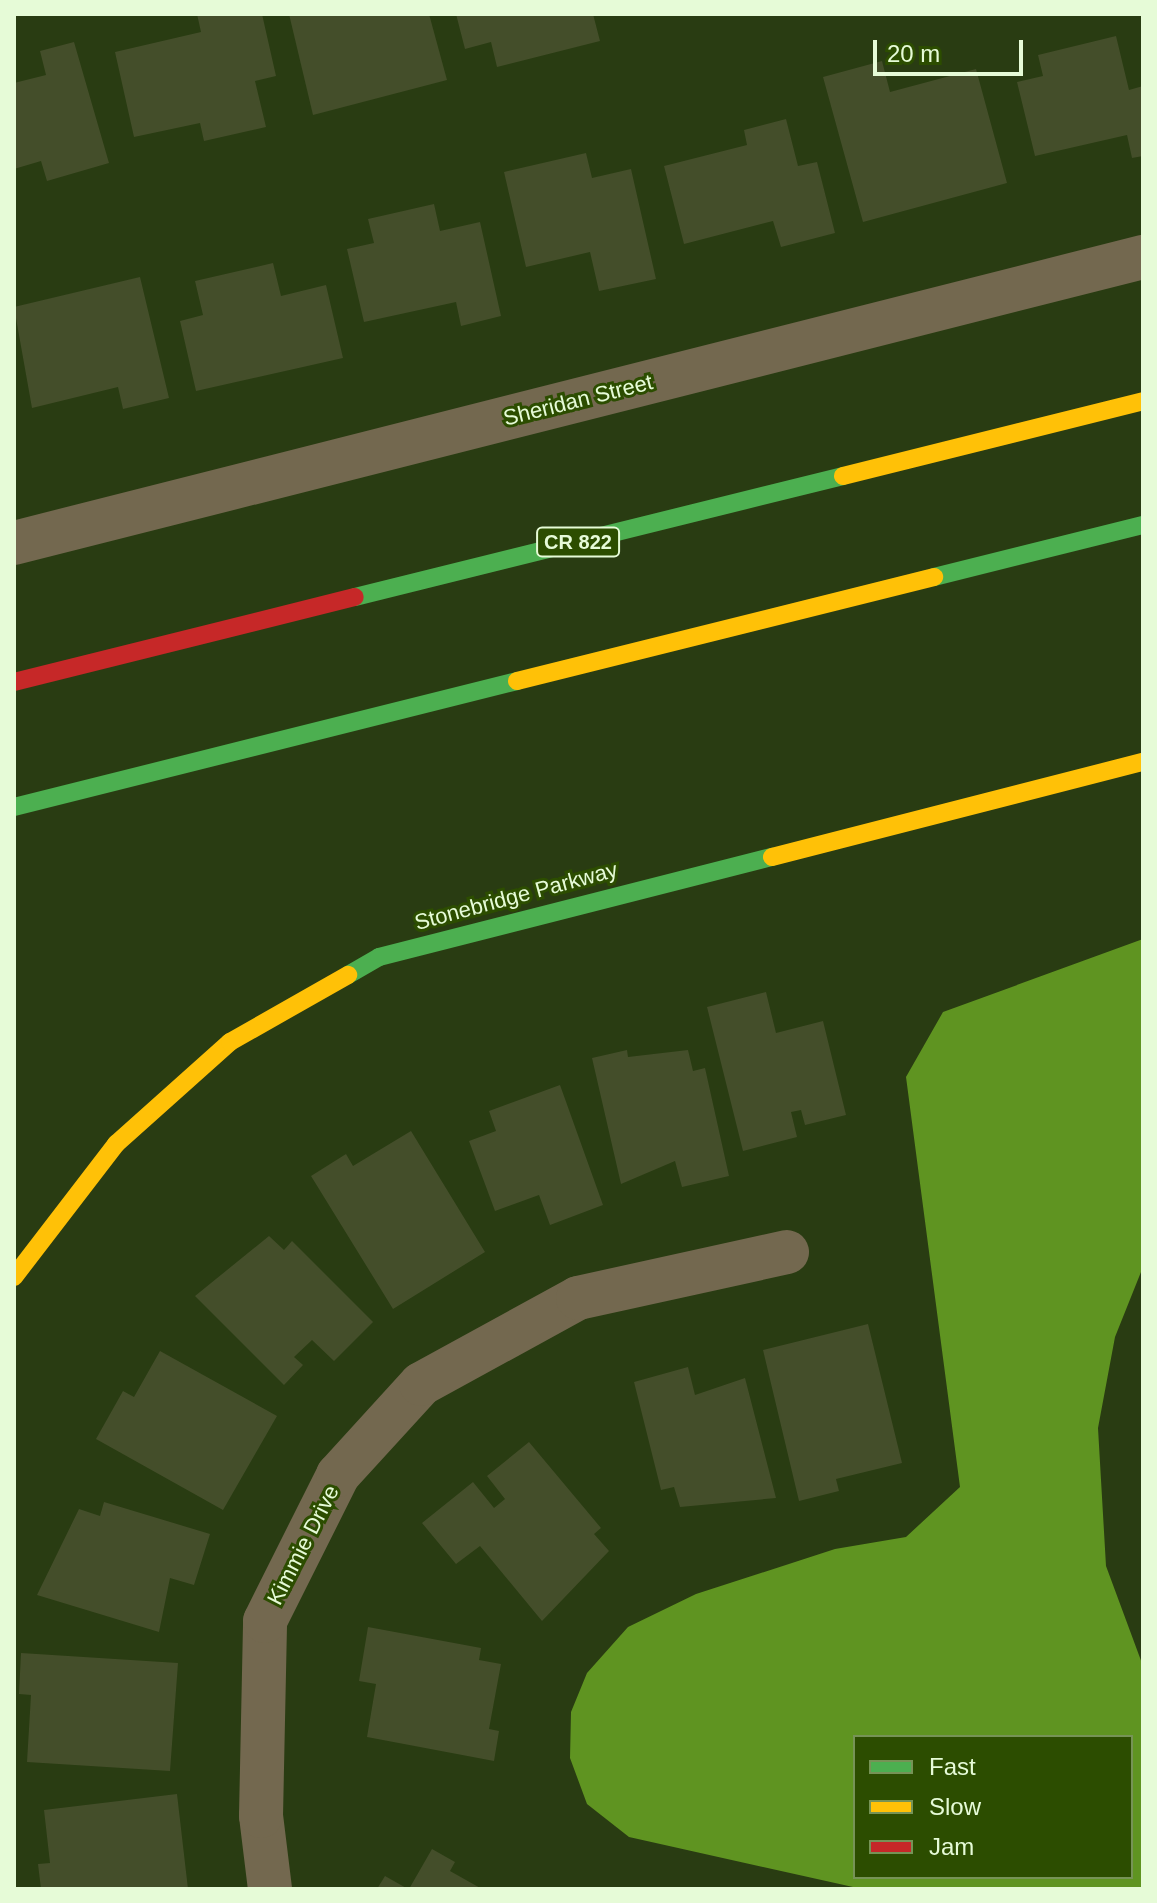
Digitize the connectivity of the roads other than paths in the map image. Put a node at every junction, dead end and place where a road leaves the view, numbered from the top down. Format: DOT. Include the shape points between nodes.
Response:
graph roads {
  1 [pos="1143,257"];
  2 [pos="1143,401"];
  3 [pos="1143,525"];
  4 [pos="14,543"];
  5 [pos="14,682"];
  6 [pos="1143,762"];
  7 [pos="14,807"];
  8 [pos="787,1252"];
  9 [pos="14,1277"];
  10 [pos="270,1889"];
  1 -- 4 [label="street, Sheridan Street"];
  2 -- 5 [label="main road, CR 822"];
  3 -- 7 [label="main road"];
  6 -- 9 [label="main road, Stonebridge Parkway" via="379,957 230,1042 116,1144"];
  8 -- 10 [label="street, Kimmie Drive" via="578,1298 421,1384 338,1475 265,1621 261,1816"];
}
